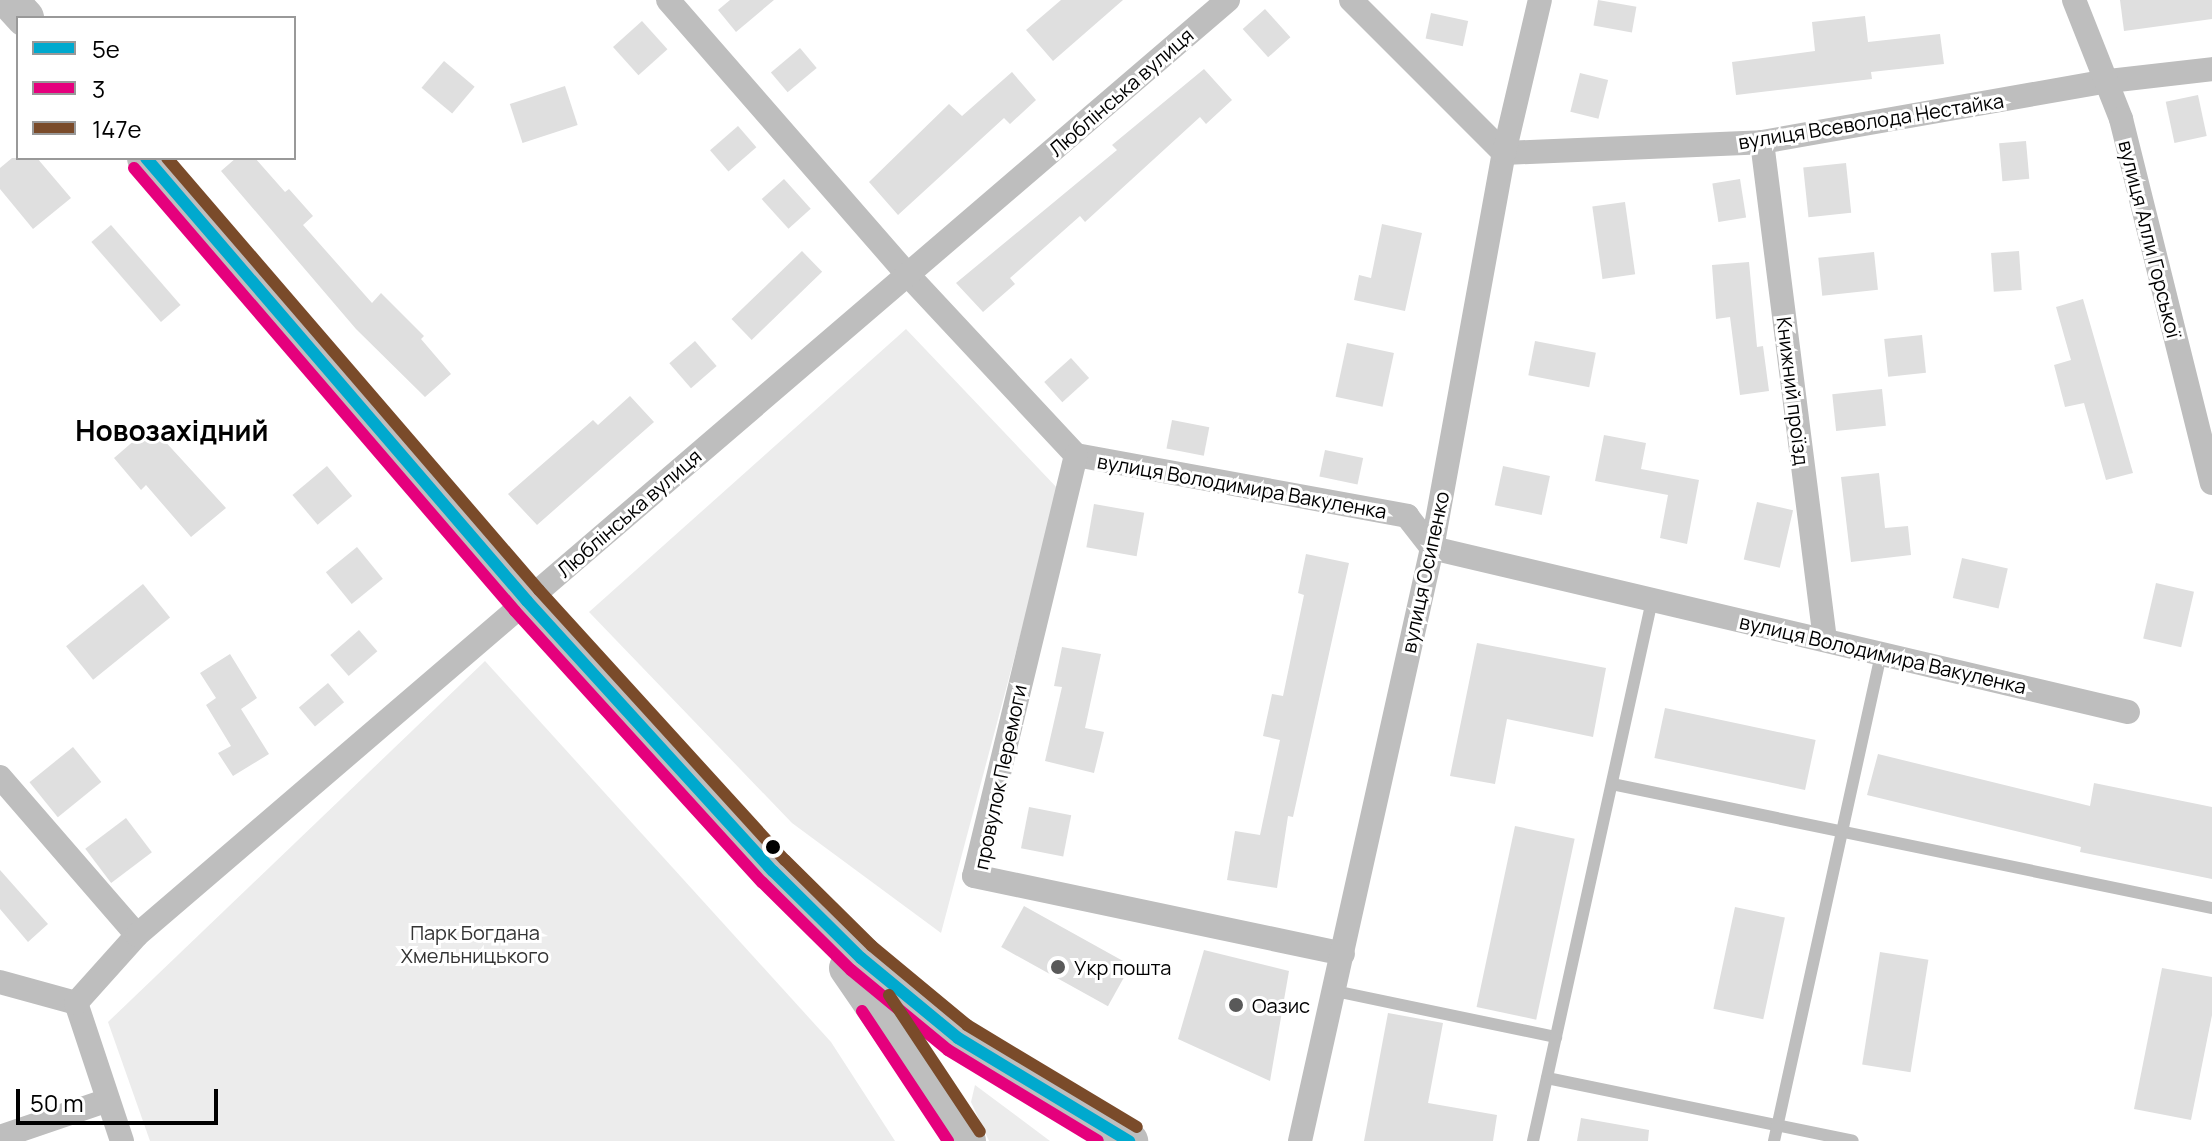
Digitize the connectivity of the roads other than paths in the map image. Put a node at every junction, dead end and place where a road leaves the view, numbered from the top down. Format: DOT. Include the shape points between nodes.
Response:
graph roads {
  1 [pos="9,0"];
  2 [pos="668,0"];
  3 [pos="1228,0"];
  4 [pos="1351,0"];
  5 [pos="1540,0"];
  6 [pos="2074,0"];
  7 [pos="23,16"];
  8 [pos="2212,69"];
  9 [pos="2109,81"];
  10 [pos="1762,142"];
  11 [pos="1504,153"];
  12 [pos="148,160"];
  13 [pos="908,275"];
  14 [pos="1076,455"];
  15 [pos="2212,483"];
  16 [pos="1432,548"];
  17 [pos="1652,600"];
  18 [pos="527,601"];
  19 [pos="1825,640"];
  20 [pos="1881,653"];
  21 [pos="2128,712"];
  22 [pos="0,777"];
  23 [pos="1612,784"];
  24 [pos="1840,831"];
  25 [pos="773,871"];
  26 [pos="2212,908"];
  27 [pos="137,935"];
  28 [pos="1343,954"];
  29 [pos="0,982"];
  30 [pos="1335,991"];
  31 [pos="76,1003"];
  32 [pos="1556,1037"];
  33 [pos="1547,1078"];
  34 [pos="108,1100"];
  35 [pos="1777,1126"];
  36 [pos="0,1137"];
  37 [pos="122,1141"];
  38 [pos="967,1141"];
  39 [pos="1129,1141"];
  40 [pos="1300,1141"];
  41 [pos="1533,1141"];
  42 [pos="1774,1141"];
  43 [pos="1853,1141"];
  1 -- 7 [label="main road"];
  2 -- 13 [label="street, вулиця Володимира Вакуленка"];
  3 -- 13 [label="street, Люблінська вулиця"];
  4 -- 11 [label="street"];
  5 -- 11 [label="street, вулиця Осипенко"];
  6 -- 9 [label="street, вулиця Алли Горської"];
  8 -- 9 [label="street, вулиця Всеволода Нестайка"];
  9 -- 10 [label="street, вулиця Всеволода Нестайка"];
  9 -- 15 [label="street, вулиця Алли Горської"];
  10 -- 11 [label="street, вулиця Всеволода Нестайка"];
  10 -- 19 [label="street, Книжний проїзд"];
  11 -- 16 [label="street, вулиця Осипенко"];
  12 -- 18 [label="main road"];
  13 -- 14 [label="street, вулиця Володимира Вакуленка"];
  13 -- 18 [label="street, Люблінська вулиця"];
  14 -- 16 [label="street, вулиця Володимира Вакуленка" via="1407,516"];
  14 -- 28 [label="street, провулок Перемоги" via="974,876"];
  16 -- 17 [label="street, вулиця Володимира Вакуленка"];
  16 -- 28 [label="street, вулиця Осипенко"];
  17 -- 19 [label="street, вулиця Володимира Вакуленка"];
  17 -- 23 [label="lane"];
  18 -- 25 [label="main road"];
  18 -- 27 [label="street, Люблінська вулиця"];
  19 -- 20 [label="street, вулиця Володимира Вакуленка"];
  20 -- 21 [label="street, вулиця Володимира Вакуленка"];
  20 -- 24 [label="lane"];
  22 -- 27 [label="street"];
  23 -- 24 [label="lane"];
  23 -- 32 [label="lane"];
  24 -- 26 [label="lane"];
  24 -- 35 [label="lane"];
  25 -- 38 [label="main road" via="890,1022"];
  25 -- 39 [label="main road" via="861,958 958,1038"];
  27 -- 31 [label="street, Люблінська вулиця"];
  28 -- 30 [label="street, вулиця Осипенко"];
  29 -- 31 [label="street"];
  30 -- 32 [label="lane"];
  30 -- 40 [label="street, вулиця Осипенко"];
  31 -- 34 [label="street"];
  32 -- 33 [label="lane"];
  33 -- 35 [label="lane"];
  33 -- 41 [label="lane"];
  34 -- 36 [label="street"];
  34 -- 37 [label="street"];
  35 -- 42 [label="lane"];
  35 -- 43 [label="lane"];
}
